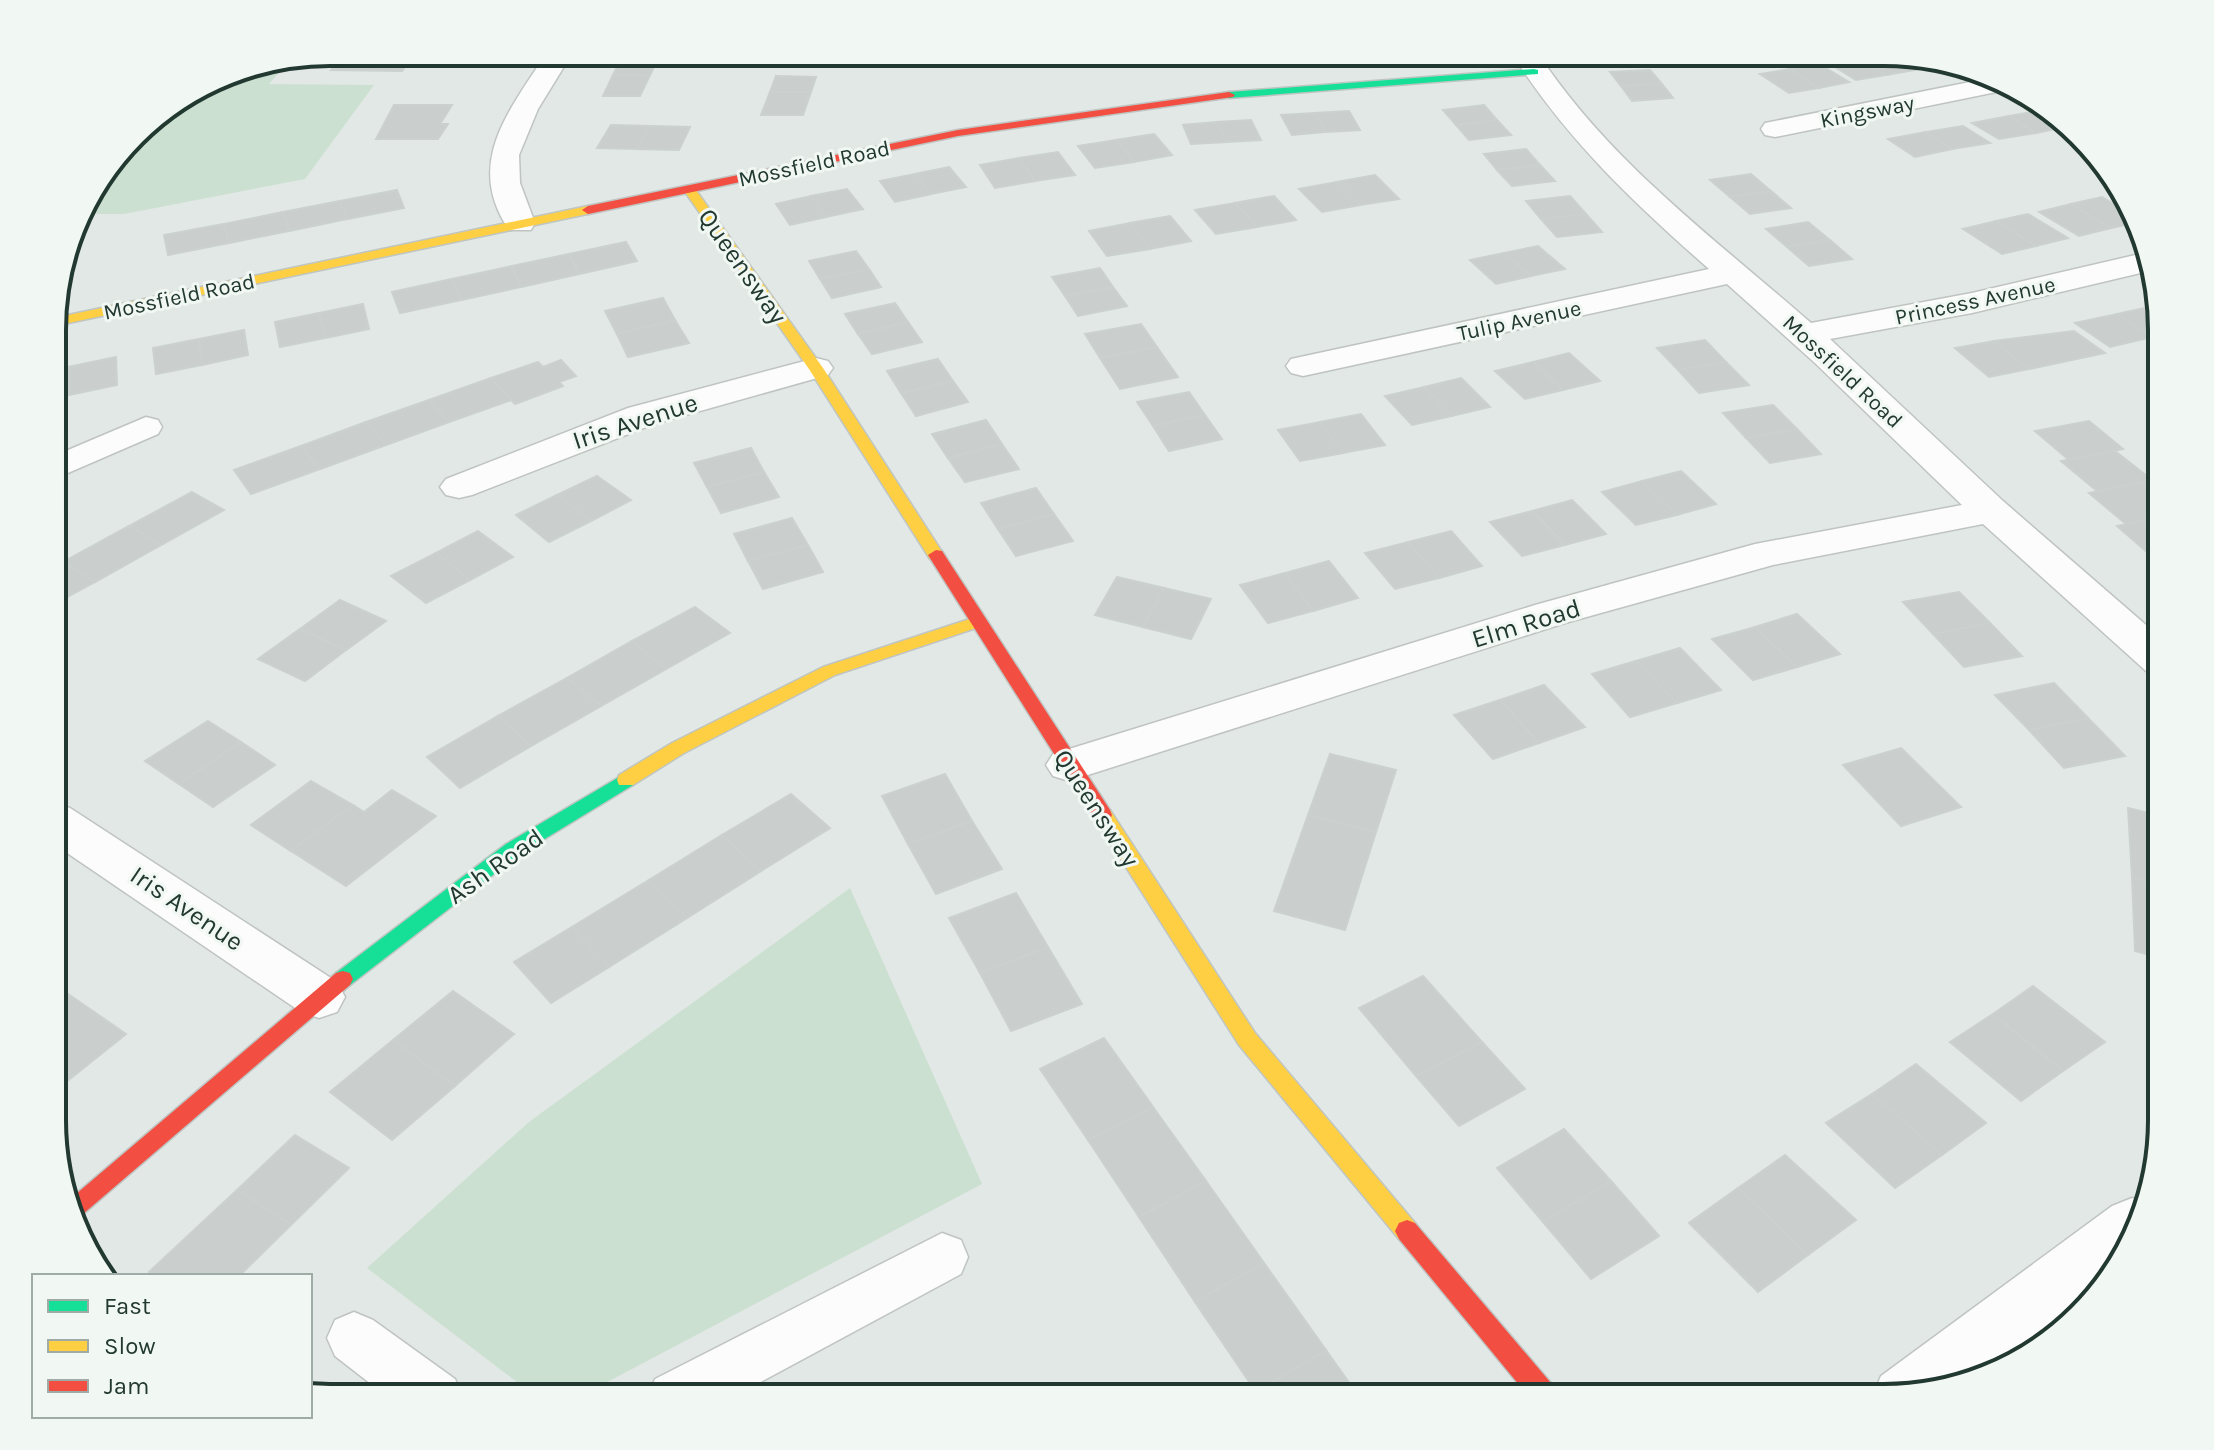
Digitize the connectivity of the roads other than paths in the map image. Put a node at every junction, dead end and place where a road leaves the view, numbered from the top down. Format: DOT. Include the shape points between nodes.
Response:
graph roads {
  1 [pos="1488,66"];
  2 [pos="1532,66"];
  3 [pos="551,67"];
  4 [pos="1987,87"];
  5 [pos="1775,129"];
  6 [pos="689,189"];
  7 [pos="520,223"];
  8 [pos="2139,264"];
  9 [pos="1733,273"];
  10 [pos="67,319"];
  11 [pos="1804,334"];
  12 [pos="1303,366"];
  13 [pos="816,368"];
  14 [pos="146,427"];
  15 [pos="66,464"];
  16 [pos="459,487"];
  17 [pos="1991,511"];
  18 [pos="979,621"];
  19 [pos="2147,649"];
  20 [pos="1069,765"];
  21 [pos="66,828"];
  22 [pos="319,997"];
  23 [pos="80,1205"];
  24 [pos="2122,1234"];
  25 [pos="942,1257"];
  26 [pos="2033,1323"];
  27 [pos="354,1338"];
  28 [pos="1934,1379"];
  29 [pos="1535,1383"];
  30 [pos="416,1384"];
  31 [pos="702,1384"];
  1 -- 6 [label="street, Mossfield Road" via="1099,108"];
  2 -- 9 [label="street, Mossfield Road" via="1583,132"];
  3 -- 7 [label="street" via="503,155 503,172"];
  4 -- 5 [label="street, Kingsway"];
  6 -- 7 [label="street, Mossfield Road"];
  6 -- 13 [label="street, Queensway"];
  7 -- 10 [label="street, Mossfield Road"];
  8 -- 11 [label="street, Princess Avenue" via="1972,303"];
  9 -- 11 [label="street, Mossfield Road"];
  9 -- 12 [label="street, Tulip Avenue"];
  11 -- 17 [label="street, Mossfield Road"];
  13 -- 16 [label="street, Iris Avenue" via="641,416"];
  13 -- 18 [label="street, Queensway"];
  14 -- 15 [label="lane"];
  17 -- 19 [label="street, Mossfield Road"];
  17 -- 20 [label="street, Elm Road" via="1740,561 1550,614"];
  18 -- 20 [label="street, Queensway"];
  18 -- 22 [label="street, Ash Road" via="829,671 678,748 513,849"];
  20 -- 29 [label="street, Queensway" via="1247,1039"];
  21 -- 22 [label="street, Iris Avenue"];
  22 -- 23 [label="street, Ash Road"];
  24 -- 26 [label="street"];
  25 -- 31 [label="lane"];
  26 -- 28 [label="street"];
  27 -- 30 [label="lane"];
}
